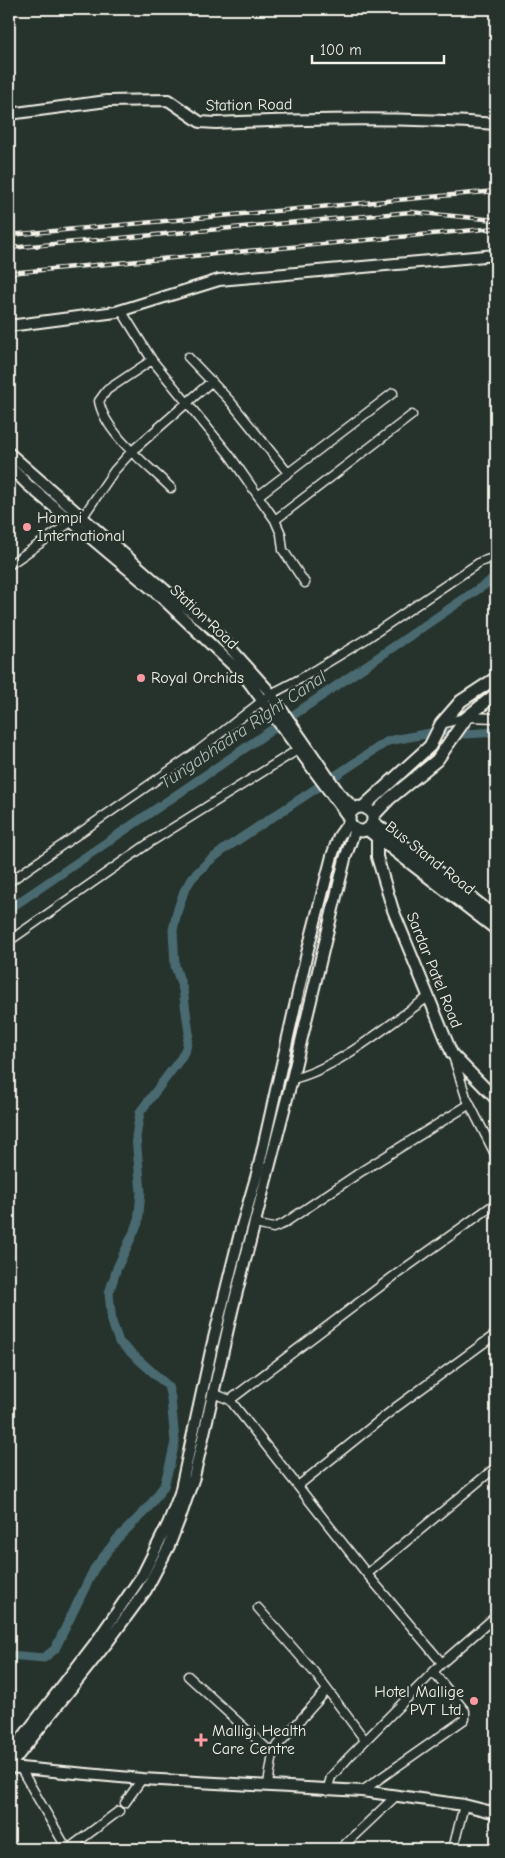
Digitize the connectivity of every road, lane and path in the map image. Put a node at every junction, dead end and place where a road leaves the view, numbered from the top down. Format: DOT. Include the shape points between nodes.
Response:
graph roads {
  1 [pos="9,114"];
  2 [pos="496,124"];
  3 [pos="496,255"];
  4 [pos="121,310"];
  5 [pos="9,326"];
  6 [pos="188,357"];
  7 [pos="152,360"];
  8 [pos="212,381"];
  9 [pos="393,393"];
  10 [pos="187,402"];
  11 [pos="412,415"];
  12 [pos="132,450"];
  13 [pos="9,453"];
  14 [pos="9,466"];
  15 [pos="288,473"];
  16 [pos="171,488"];
  17 [pos="258,496"];
  18 [pos="275,520"];
  19 [pos="77,521"];
  20 [pos="496,556"];
  21 [pos="9,564"];
  22 [pos="305,583"];
  23 [pos="496,678"];
  24 [pos="496,694"];
  25 [pos="269,699"];
  26 [pos="496,718"];
  27 [pos="464,721"];
  28 [pos="440,726"];
  29 [pos="298,742"];
  30 [pos="354,817"];
  31 [pos="373,826"];
  32 [pos="9,882"];
  33 [pos="496,916"];
  34 [pos="496,929"];
  35 [pos="9,941"];
  36 [pos="427,998"];
  37 [pos="452,1054"];
  38 [pos="292,1079"];
  39 [pos="496,1099"];
  40 [pos="470,1104"];
  41 [pos="496,1156"];
  42 [pos="496,1203"];
  43 [pos="255,1224"];
  44 [pos="496,1334"];
  45 [pos="213,1393"];
  46 [pos="230,1400"];
  47 [pos="496,1467"];
  48 [pos="299,1485"];
  49 [pos="367,1574"];
  50 [pos="258,1608"];
  51 [pos="496,1616"];
  52 [pos="442,1663"];
  53 [pos="434,1672"];
  54 [pos="188,1676"];
  55 [pos="328,1690"];
  56 [pos="365,1740"];
  57 [pos="273,1754"];
  58 [pos="9,1755"];
  59 [pos="9,1767"];
  60 [pos="21,1769"];
  61 [pos="142,1779"];
  62 [pos="268,1784"];
  63 [pos="327,1791"];
  64 [pos="362,1791"];
  65 [pos="396,1796"];
  66 [pos="125,1803"];
  67 [pos="464,1805"];
  68 [pos="119,1811"];
  69 [pos="496,1813"];
  70 [pos="67,1849"];
  71 [pos="340,1849"];
  72 [pos="453,1849"];
  1 -- 2 [label="street, Station Road" via="107,101 168,100 200,122 317,118"];
  3 -- 4 [label="street" via="219,280"];
  4 -- 5 [label="street"];
  4 -- 7 [label="street"];
  6 -- 8 [label="street"];
  7 -- 10 [label="street"];
  7 -- 12 [label="street" via="107,390 99,401 106,421"];
  8 -- 10 [label="street"];
  8 -- 15 [label="street"];
  9 -- 15 [label="street"];
  10 -- 12 [label="street"];
  10 -- 17 [label="street"];
  11 -- 18 [label="street"];
  12 -- 16 [label="street"];
  12 -- 19 [label="street"];
  13 -- 19 [label="street, Station Road"];
  14 -- 19 [label="street, Station Road"];
  15 -- 17 [label="street"];
  17 -- 18 [label="street"];
  18 -- 22 [label="street" via="284,550"];
  19 -- 21 [label="street"];
  19 -- 25 [label="street, Station Road" via="215,631"];
  20 -- 25 [label="street" via="480,562 366,639"];
  23 -- 28 [label="main road" via="461,701"];
  24 -- 27 [label="main road"];
  25 -- 29 [label="street"];
  25 -- 32 [label="street"];
  26 -- 27 [label="street"];
  27 -- 28 [label="street"];
  27 -- 31 [label="main road" via="441,756"];
  28 -- 30 [label="main road" via="430,746"];
  29 -- 30 [label="street"];
  29 -- 35 [label="street"];
  30 -- 31 [label="main road"];
  30 -- 31 [label="main road" via="370,810"];
  30 -- 38 [label="street"];
  30 -- 58 [label="street" via="339,836 332,856 307,953 257,1174 227,1282 180,1493 154,1554 128,1597"];
  31 -- 33 [label="main road, Bus Stand Road"];
  31 -- 34 [label="main road, Bus Stand Road"];
  31 -- 36 [label="street, Sardar Patel Road" via="377,857 393,910"];
  36 -- 37 [label="street, Sardar Patel Road"];
  36 -- 38 [label="street" via="318,1071"];
  37 -- 39 [label="street, Sardar Patel Road"];
  37 -- 40 [label="street"];
  38 -- 43 [label="street"];
  40 -- 41 [label="street"];
  40 -- 43 [label="street" via="284,1224 273,1228"];
  42 -- 46 [label="street"];
  43 -- 45 [label="street"];
  44 -- 48 [label="street" via="395,1408"];
  45 -- 46 [label="street"];
  45 -- 59 [label="street" via="194,1477 169,1546 150,1581 107,1643"];
  46 -- 48 [label="street"];
  47 -- 49 [label="street"];
  48 -- 49 [label="street"];
  49 -- 52 [label="street"];
  50 -- 55 [label="street"];
  51 -- 52 [label="street"];
  52 -- 53 [label="street"];
  53 -- 56 [label="street"];
  53 -- 64 [label="street" via="465,1711 465,1719"];
  54 -- 57 [label="street"];
  55 -- 56 [label="street"];
  55 -- 57 [label="street" via="281,1740"];
  56 -- 63 [label="street" via="331,1777"];
  57 -- 62 [label="street"];
  59 -- 60 [label="street"];
  60 -- 61 [label="street"];
  60 -- 70 [label="street"];
  61 -- 62 [label="street"];
  61 -- 66 [label="street"];
  62 -- 63 [label="street"];
  63 -- 64 [label="street"];
  64 -- 65 [label="street"];
  65 -- 67 [label="street"];
  65 -- 71 [label="street"];
  67 -- 69 [label="street"];
  67 -- 72 [label="street"];
  68 -- 70 [label="street"];
}
